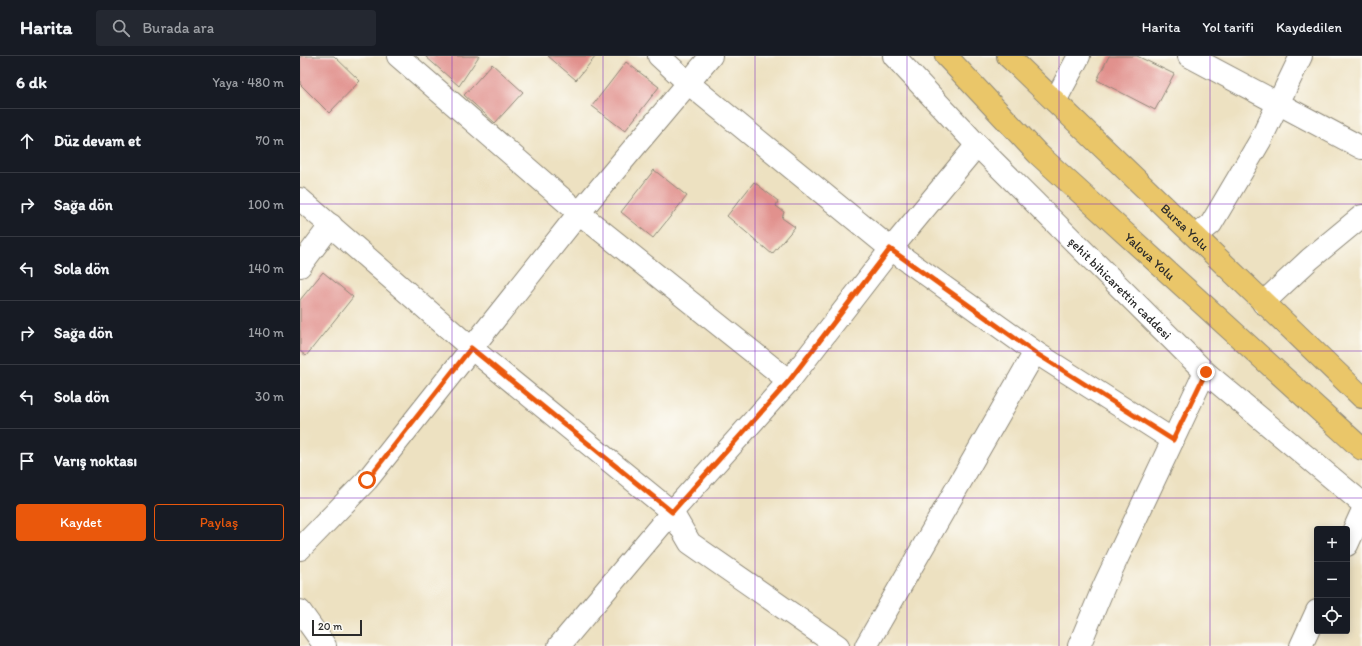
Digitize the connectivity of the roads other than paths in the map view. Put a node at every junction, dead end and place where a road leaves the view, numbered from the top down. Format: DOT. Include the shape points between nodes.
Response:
graph roads {
  1 [pos="398,56"];
  2 [pos="659,56"];
  3 [pos="711,56"];
  4 [pos="894,56"];
  5 [pos="946,56"];
  6 [pos="1008,56"];
  7 [pos="1079,56"];
  8 [pos="1189,56"];
  9 [pos="1301,56"];
  10 [pos="688,83"];
  11 [pos="1055,101"];
  12 [pos="1278,103"];
  13 [pos="977,145"];
  14 [pos="1362,148"];
  15 [pos="300,199"];
  16 [pos="579,214"];
  17 [pos="1362,216"];
  18 [pos="331,225"];
  19 [pos="1196,236"];
  20 [pos="890,249"];
  21 [pos="300,266"];
  22 [pos="1263,303"];
  23 [pos="471,348"];
  24 [pos="1034,352"];
  25 [pos="1206,372"];
  26 [pos="789,381"];
  27 [pos="1362,397"];
  28 [pos="1173,440"];
  29 [pos="1362,449"];
  30 [pos="1362,503"];
  31 [pos="672,512"];
  32 [pos="1362,512"];
  33 [pos="1350,538"];
  34 [pos="300,549"];
  35 [pos="300,611"];
  36 [pos="1314,618"];
  37 [pos="325,646"];
  38 [pos="559,646"];
  39 [pos="838,646"];
  40 [pos="866,646"];
  41 [pos="1078,646"];
  42 [pos="1301,646"];
  1 -- 16 [label="street"];
  2 -- 10 [label="street"];
  3 -- 10 [label="street"];
  4 -- 13 [label="street, şehit bihicarettin caddesi"];
  5 -- 29 [label="highway, Yalova Yolu" via="1038,154"];
  6 -- 11 [label="highway, Bursa Yolu"];
  7 -- 11 [label="street"];
  8 -- 12 [label="street"];
  9 -- 12 [label="street"];
  10 -- 16 [label="street"];
  10 -- 20 [label="street"];
  11 -- 19 [label="highway, Bursa Yolu"];
  12 -- 14 [label="street"];
  12 -- 19 [label="street" via="1260,141 1211,224"];
  13 -- 20 [label="street"];
  13 -- 25 [label="street, şehit bihicarettin caddesi"];
  15 -- 18 [label="street"];
  16 -- 23 [label="street"];
  16 -- 26 [label="street"];
  17 -- 22 [label="street" via="1310,259"];
  18 -- 21 [label="street"];
  18 -- 23 [label="street"];
  19 -- 22 [label="highway, Bursa Yolu"];
  20 -- 24 [label="street"];
  20 -- 26 [label="street"];
  22 -- 27 [label="highway, Bursa Yolu"];
  23 -- 31 [label="street"];
  23 -- 34 [label="street" via="367,480"];
  24 -- 28 [label="street"];
  24 -- 40 [label="street"];
  25 -- 28 [label="street"];
  25 -- 30 [label="street, şehit bihicarettin caddesi"];
  26 -- 31 [label="street"];
  28 -- 41 [label="street"];
  31 -- 38 [label="street"];
  31 -- 39 [label="street" via="690,543"];
  32 -- 33 [label="street"];
  35 -- 37 [label="street"];
  36 -- 42 [label="street"];
}
